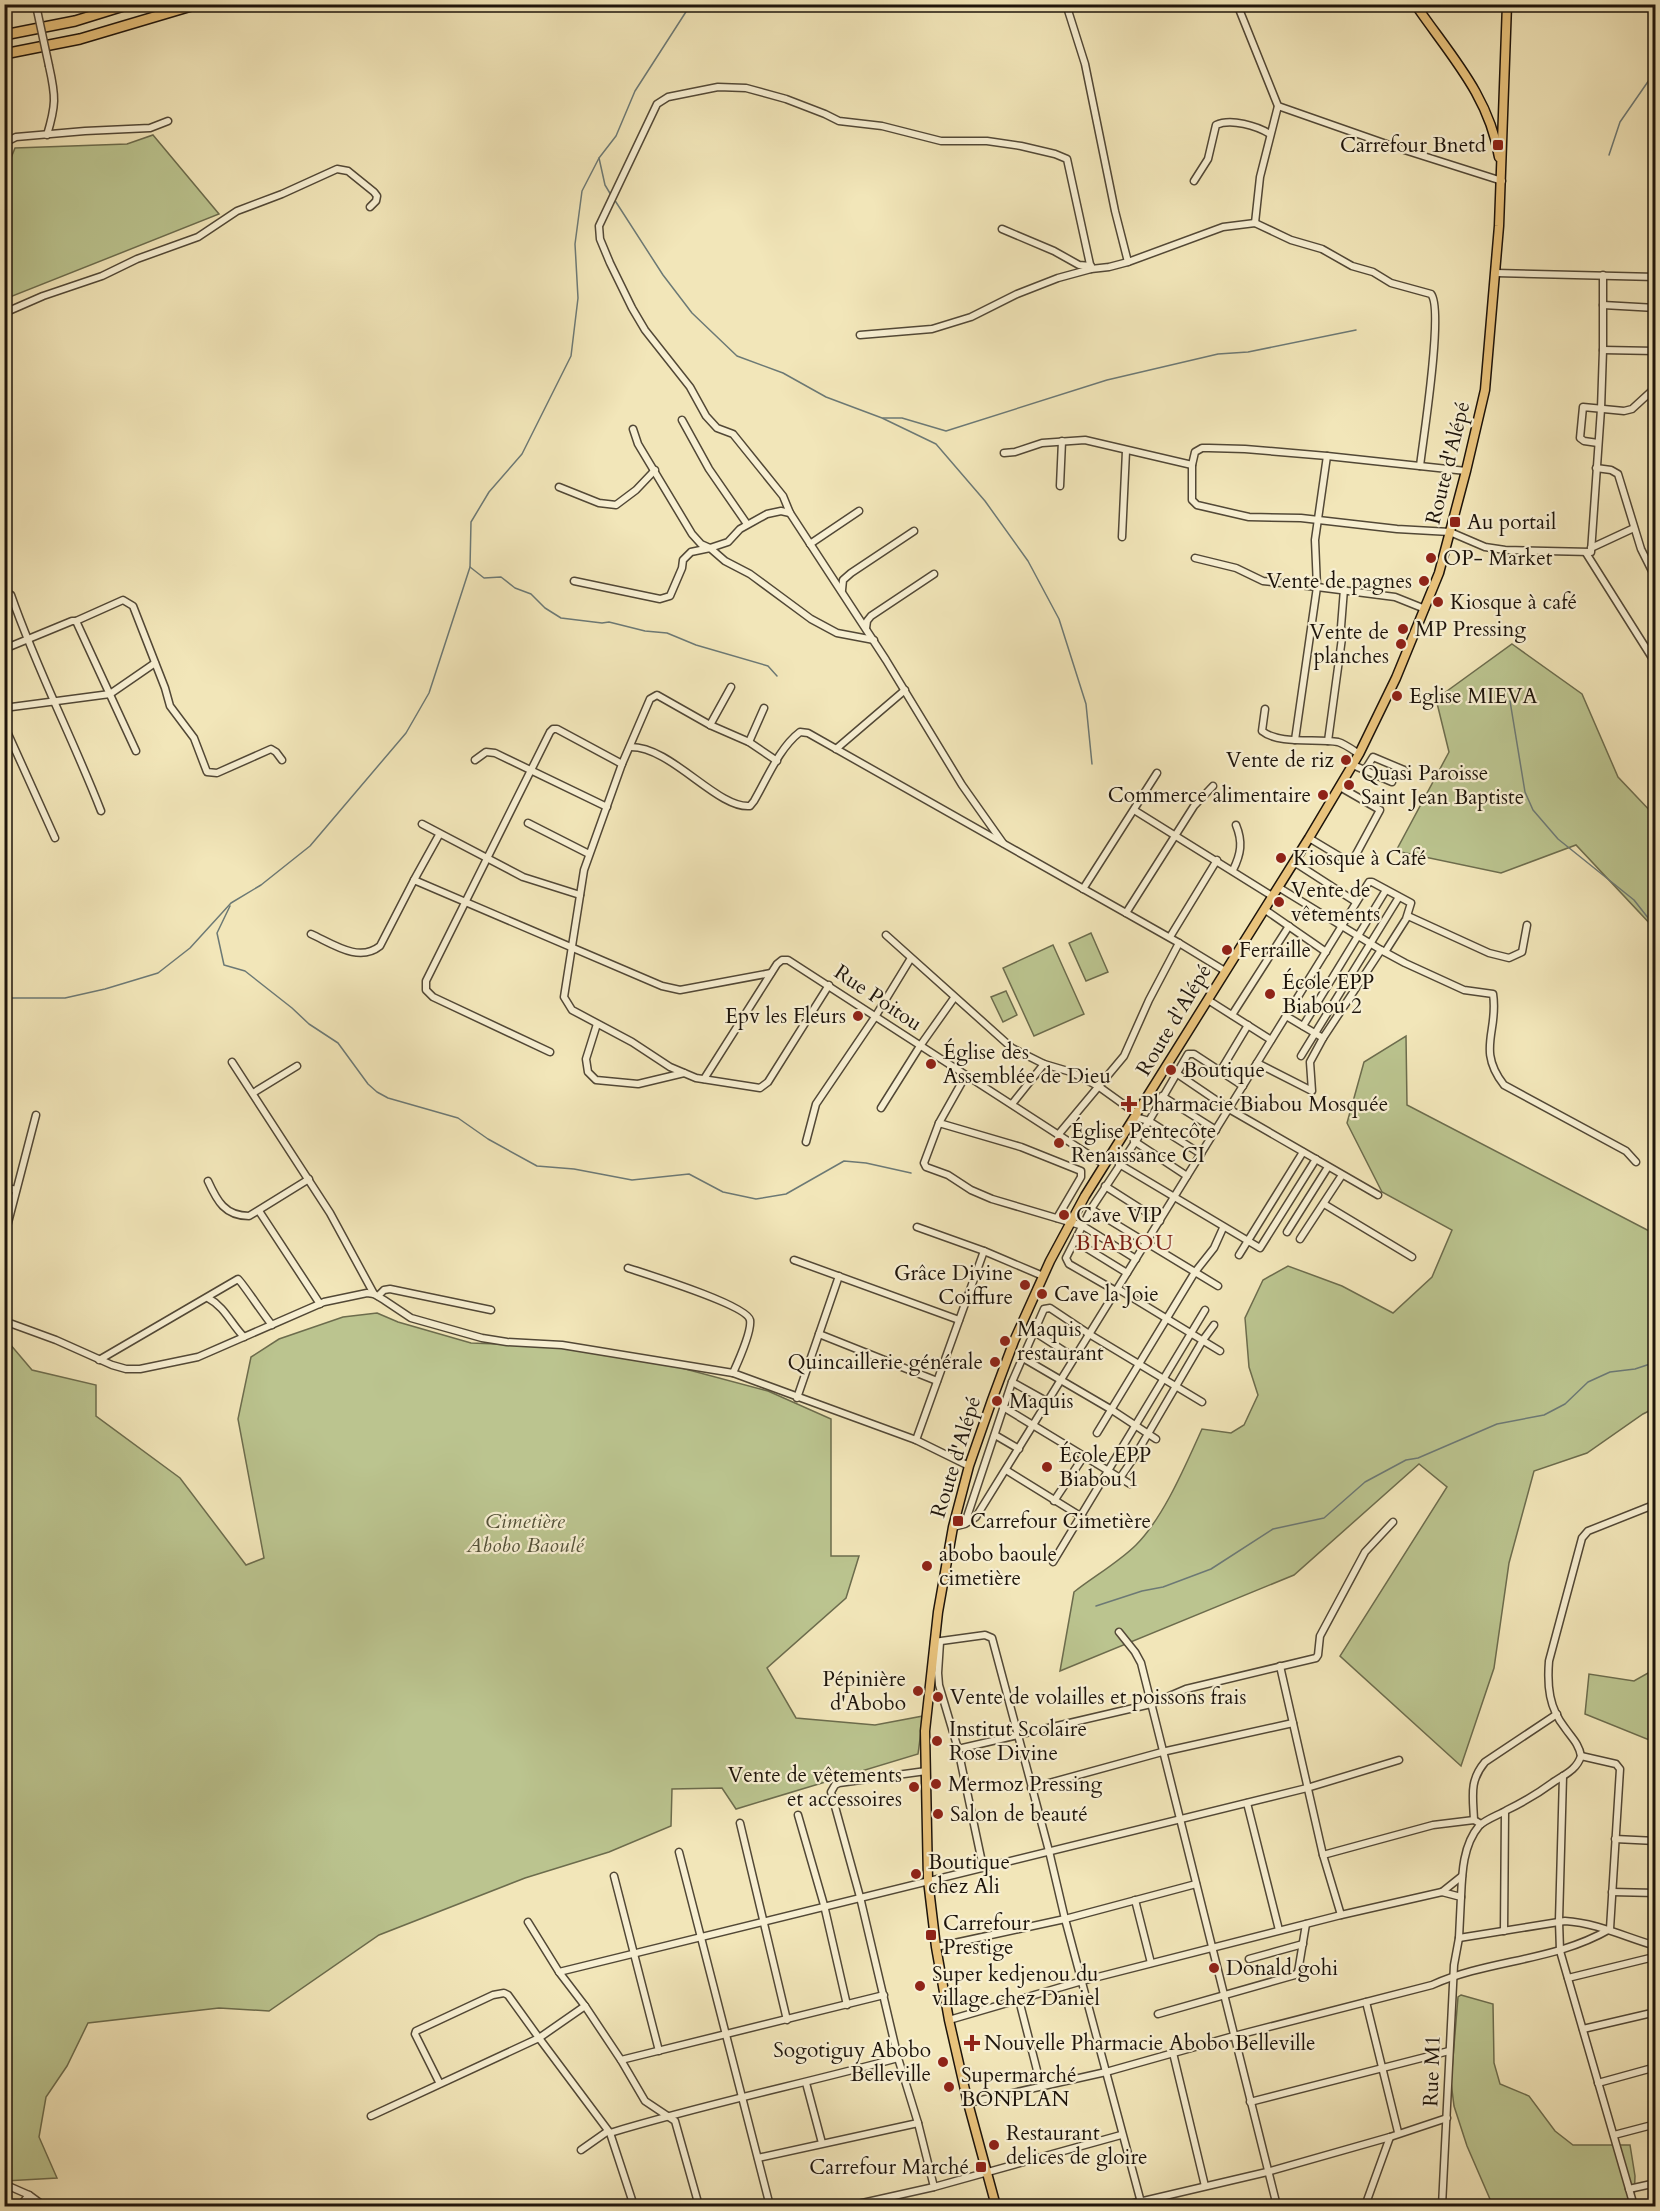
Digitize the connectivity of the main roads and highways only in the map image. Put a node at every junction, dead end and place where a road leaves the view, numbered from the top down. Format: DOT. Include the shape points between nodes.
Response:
graph roads {
  1 [pos="130,4"];
  2 [pos="198,4"];
  3 [pos="1415,4"];
  4 [pos="1507,4"];
  5 [pos="4,35"];
  6 [pos="4,54"];
  7 [pos="1502,181"];
  8 [pos="996,2206"];
  1 -- 5 [label="highway" via="75,21"];
  2 -- 6 [label="highway" via="80,39"];
  3 -- 7 [label="main road, Route d'Alépé" via="1477,93 1493,131"];
  4 -- 7 [label="main road, Route d'Alépé"];
  7 -- 8 [label="main road, Route d'Alépé" via="1485,390 1450,532 1425,609 1353,765 1105,1165 1042,1276 969,1466 953,1527 925,1731 928,1880 949,2020"];
}
